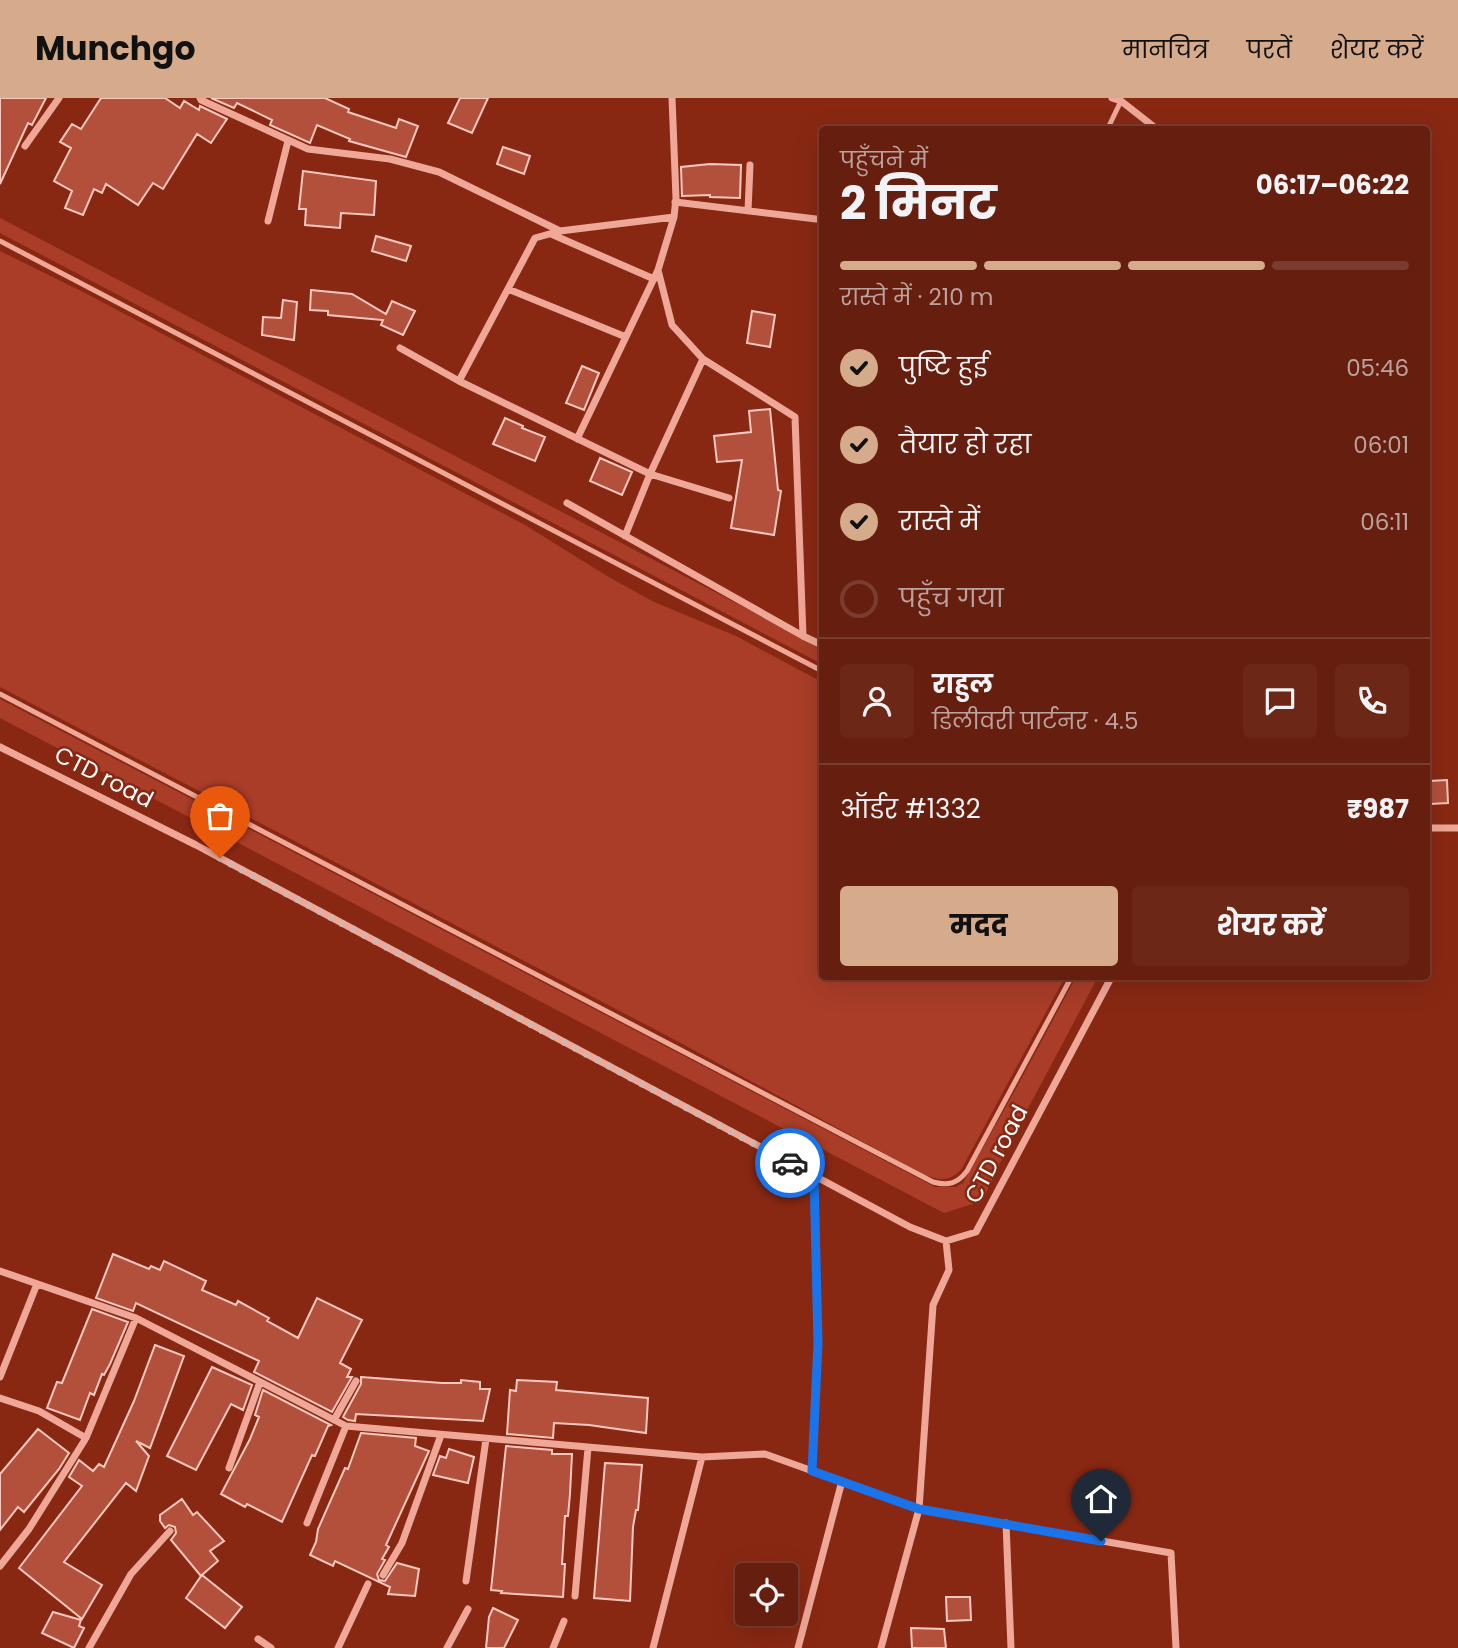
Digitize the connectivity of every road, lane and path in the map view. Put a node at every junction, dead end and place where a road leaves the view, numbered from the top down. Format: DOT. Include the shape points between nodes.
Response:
graph roads {
  1 [pos="59,98"];
  2 [pos="200,98"];
  3 [pos="672,98"];
  4 [pos="1112,98"];
  5 [pos="1121,101"];
  6 [pos="1109,126"];
  7 [pos="1153,126"];
  8 [pos="288,141"];
  9 [pos="24,146"];
  10 [pos="750,165"];
  11 [pos="675,202"];
  12 [pos="748,211"];
  13 [pos="674,217"];
  14 [pos="816,219"];
  15 [pos="268,221"];
  16 [pos="560,231"];
  17 [pos="551,234"];
  18 [pos="0,241"];
  19 [pos="658,271"];
  20 [pos="654,279"];
  21 [pos="508,289"];
  22 [pos="626,337"];
  23 [pos="400,348"];
  24 [pos="703,359"];
  25 [pos="459,381"];
  26 [pos="577,439"];
  27 [pos="650,474"];
  28 [pos="729,498"];
  29 [pos="567,503"];
  30 [pos="625,536"];
  31 [pos="803,636"];
  32 [pos="819,644"];
  33 [pos="819,669"];
  34 [pos="0,694"];
  35 [pos="0,747"];
  36 [pos="1430,828"];
  37 [pos="1458,828"];
  38 [pos="1070,980"];
  39 [pos="1110,980"];
  40 [pos="814,1176"];
  41 [pos="946,1241"];
  42 [pos="0,1271"];
  43 [pos="37,1284"];
  44 [pos="136,1318"];
  45 [pos="0,1377"];
  46 [pos="356,1381"];
  47 [pos="260,1382"];
  48 [pos="0,1398"];
  49 [pos="334,1420"];
  50 [pos="346,1426"];
  51 [pos="441,1434"];
  52 [pos="86,1438"];
  53 [pos="486,1439"];
  54 [pos="587,1448"];
  55 [pos="702,1457"];
  56 [pos="229,1468"];
  57 [pos="812,1471"];
  58 [pos="842,1481"];
  59 [pos="919,1509"];
  60 [pos="307,1523"];
  61 [pos="1006,1523"];
  62 [pos="170,1531"];
  63 [pos="0,1566"];
  64 [pos="383,1576"];
  65 [pos="466,1581"];
  66 [pos="368,1584"];
  67 [pos="575,1596"];
  68 [pos="468,1609"];
  69 [pos="564,1621"];
  70 [pos="258,1639"];
  71 [pos="89,1648"];
  72 [pos="271,1648"];
  73 [pos="338,1648"];
  74 [pos="447,1648"];
  75 [pos="553,1648"];
  76 [pos="653,1648"];
  77 [pos="798,1648"];
  78 [pos="881,1648"];
  79 [pos="1011,1648"];
  80 [pos="1177,1648"];
  1 -- 9 [label="street"];
  2 -- 8 [label="street"];
  3 -- 11 [label="street"];
  4 -- 5 [label="street"];
  5 -- 6 [label="lane"];
  5 -- 7 [label="street"];
  8 -- 15 [label="street"];
  8 -- 16 [label="street" via="308,149 390,159 429,169"];
  10 -- 12 [label="street"];
  11 -- 12 [label="street"];
  11 -- 13 [label="street"];
  12 -- 14 [label="street"];
  13 -- 16 [label="street"];
  13 -- 19 [label="street"];
  16 -- 17 [label="street"];
  17 -- 20 [label="street"];
  17 -- 21 [label="street" via="536,238"];
  18 -- 33 [label="lane"];
  19 -- 20 [label="street"];
  19 -- 24 [label="street" via="672,325"];
  20 -- 22 [label="street"];
  21 -- 22 [label="street"];
  21 -- 25 [label="street"];
  22 -- 26 [label="street"];
  23 -- 25 [label="street"];
  24 -- 27 [label="street"];
  24 -- 31 [label="street" via="795,417"];
  25 -- 26 [label="street"];
  26 -- 27 [label="street"];
  27 -- 28 [label="street"];
  27 -- 30 [label="street"];
  29 -- 30 [label="street"];
  30 -- 31 [label="street"];
  31 -- 32 [label="street"];
  34 -- 38 [label="lane" via="933,1182 953,1183 967,1171"];
  35 -- 40 [label="street, CTD road" via="196,845"];
  36 -- 37 [label="street"];
  39 -- 41 [label="street, CTD road" via="976,1232"];
  40 -- 41 [label="street, CTD road"];
  40 -- 57 [label="street" via="818,1343"];
  41 -- 59 [label="street" via="949,1270 933,1305"];
  42 -- 43 [label="street"];
  43 -- 44 [label="street"];
  43 -- 45 [label="street"];
  44 -- 47 [label="street"];
  44 -- 52 [label="street"];
  46 -- 49 [label="street"];
  47 -- 49 [label="street"];
  47 -- 56 [label="street"];
  48 -- 52 [label="street" via="39,1410"];
  49 -- 50 [label="street"];
  50 -- 51 [label="street"];
  50 -- 60 [label="street"];
  51 -- 53 [label="street"];
  51 -- 64 [label="street" via="402,1543"];
  52 -- 63 [label="street"];
  53 -- 54 [label="street"];
  53 -- 65 [label="street"];
  54 -- 55 [label="street"];
  54 -- 67 [label="street"];
  55 -- 57 [label="street" via="765,1454"];
  55 -- 76 [label="street"];
  57 -- 58 [label="street"];
  58 -- 59 [label="street"];
  58 -- 77 [label="street"];
  59 -- 61 [label="street"];
  59 -- 78 [label="street"];
  61 -- 79 [label="street"];
  61 -- 80 [label="street" via="1171,1553"];
  62 -- 71 [label="street" via="131,1574"];
  66 -- 73 [label="street"];
  68 -- 74 [label="street"];
  69 -- 75 [label="street"];
  70 -- 72 [label="street"];
}
